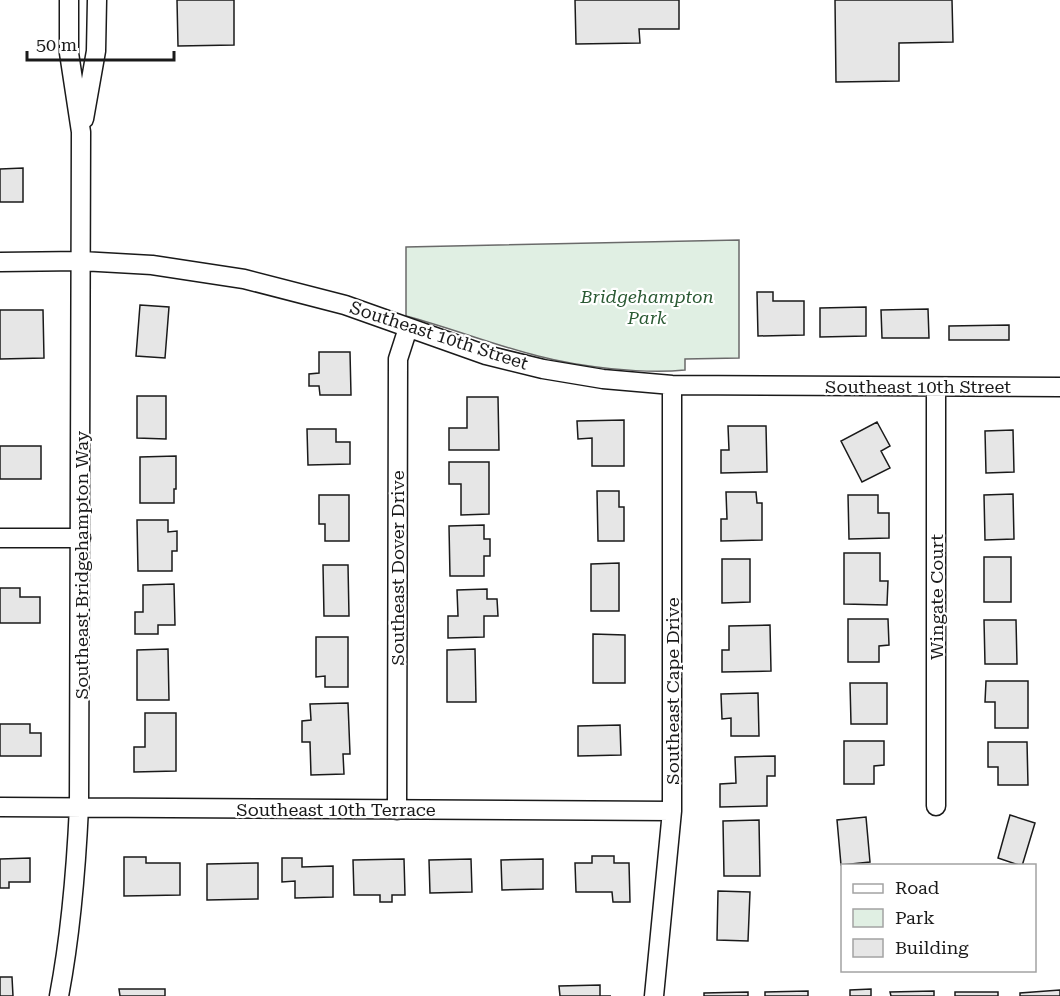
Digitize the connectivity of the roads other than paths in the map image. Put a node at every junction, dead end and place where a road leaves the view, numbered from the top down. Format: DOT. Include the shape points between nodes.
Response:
graph roads {
  1 [pos="69,0"];
  2 [pos="97,0"];
  3 [pos="81,132"];
  4 [pos="81,261"];
  5 [pos="0,262"];
  6 [pos="408,327"];
  7 [pos="672,385"];
  8 [pos="936,387"];
  9 [pos="1060,387"];
  10 [pos="0,538"];
  11 [pos="81,538"];
  12 [pos="936,806"];
  13 [pos="0,807"];
  14 [pos="79,807"];
  15 [pos="397,810"];
  16 [pos="672,811"];
  17 [pos="59,996"];
  18 [pos="654,996"];
  1 -- 3 [label="street, Southeast Bridgehampton Way" via="69,53"];
  2 -- 3 [label="street, Southeast Bridgehampton Way" via="96,51"];
  3 -- 4 [label="street, Southeast Bridgehampton Way"];
  4 -- 5 [label="street, Southeast 10th Street"];
  4 -- 6 [label="street, Southeast 10th Street" via="244,279 345,305"];
  4 -- 11 [label="street, Southeast Bridgehampton Way"];
  6 -- 7 [label="street, Southeast 10th Street" via="486,355 543,369"];
  6 -- 15 [label="street, Southeast Dover Drive" via="398,359"];
  7 -- 8 [label="street, Southeast 10th Street"];
  7 -- 16 [label="street, Southeast Cape Drive"];
  8 -- 9 [label="street, Southeast 10th Street"];
  8 -- 12 [label="street, Wingate Court"];
  10 -- 11 [label="street"];
  11 -- 14 [label="street, Southeast Bridgehampton Way"];
  13 -- 14 [label="street, Southeast 10th Terrace"];
  14 -- 15 [label="street, Southeast 10th Terrace"];
  14 -- 17 [label="street, Southeast Bridgehampton Way" via="70,934"];
  15 -- 16 [label="street, Southeast 10th Terrace"];
  16 -- 18 [label="street, Southeast Cape Drive"];
}
